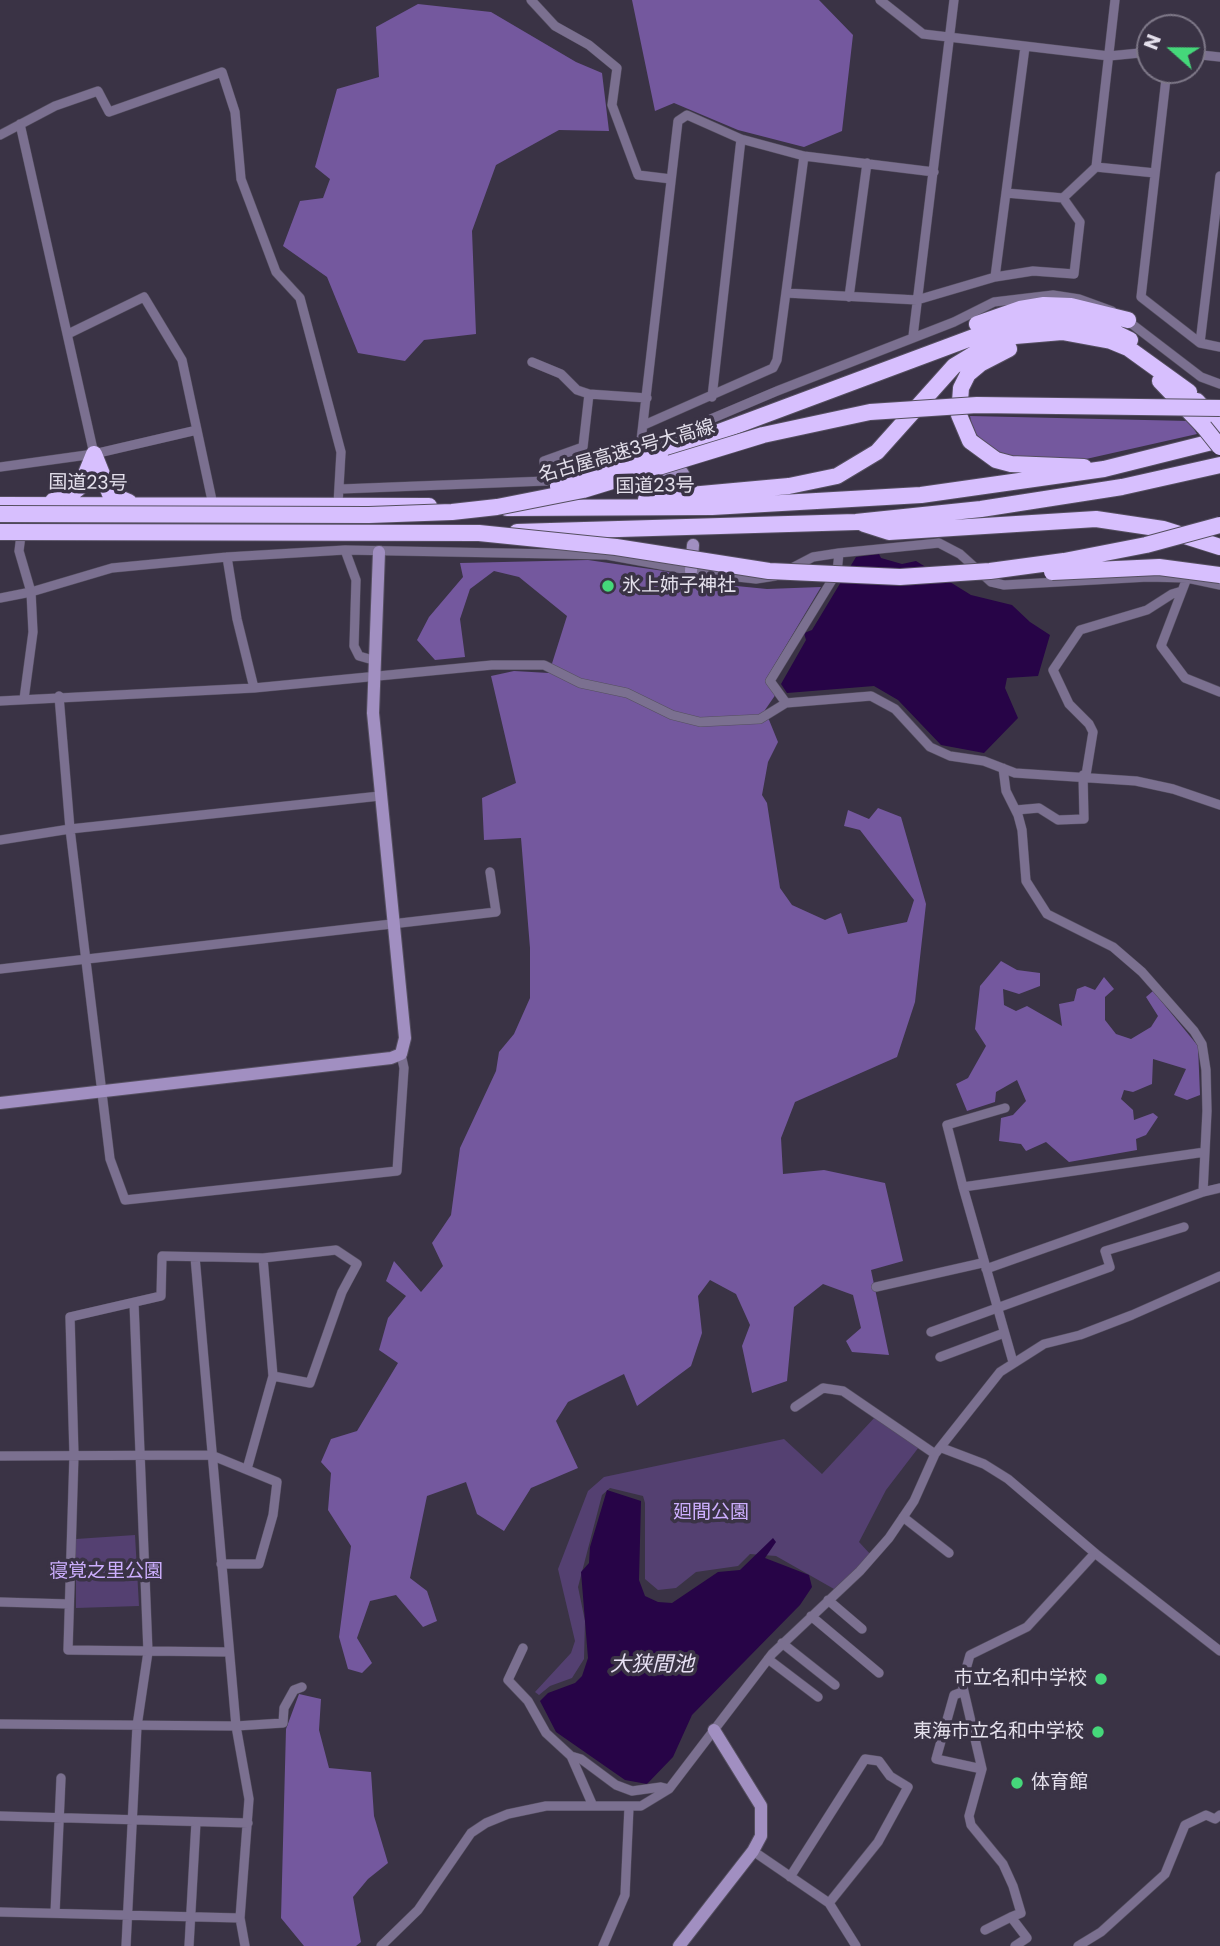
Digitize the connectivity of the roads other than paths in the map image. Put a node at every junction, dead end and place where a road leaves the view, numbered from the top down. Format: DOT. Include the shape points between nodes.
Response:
graph roads {
  1 [pos="531,0"];
  2 [pos="880,0"];
  3 [pos="954,0"];
  4 [pos="1115,0"];
  5 [pos="950,37"];
  6 [pos="1025,47"];
  7 [pos="1136,53"];
  8 [pos="1109,56"];
  9 [pos="1165,84"];
  10 [pos="20,124"];
  11 [pos="0,135"];
  12 [pos="741,139"];
  13 [pos="804,156"];
  14 [pos="867,163"];
  15 [pos="1096,167"];
  16 [pos="934,172"];
  17 [pos="1155,173"];
  18 [pos="1220,176"];
  19 [pos="671,179"];
  20 [pos="1006,193"];
  21 [pos="1063,198"];
  22 [pos="1218,206"];
  23 [pos="995,277"];
  24 [pos="786,293"];
  25 [pos="849,297"];
  26 [pos="917,300"];
  27 [pos="1128,320"];
  28 [pos="68,334"];
  29 [pos="913,335"];
  30 [pos="1200,343"];
  31 [pos="1220,347"];
  32 [pos="532,362"];
  33 [pos="886,363"];
  34 [pos="1220,384"];
  35 [pos="1189,392"];
  36 [pos="589,394"];
  37 [pos="712,397"];
  38 [pos="647,398"];
  39 [pos="1220,398"];
  40 [pos="1129,408"];
  41 [pos="644,425"];
  42 [pos="1216,425"];
  43 [pos="197,430"];
  44 [pos="1220,447"];
  45 [pos="640,449"];
  46 [pos="94,454"];
  47 [pos="1220,465"];
  48 [pos="0,467"];
  49 [pos="1104,469"];
  50 [pos="546,481"];
  51 [pos="690,484"];
  52 [pos="340,496"];
  53 [pos="524,502"];
  54 [pos="0,505"];
  55 [pos="39,505"];
  56 [pos="213,505"];
  57 [pos="150,506"];
  58 [pos="542,509"];
  59 [pos="0,514"];
  60 [pos="856,522"];
  61 [pos="1220,525"];
  62 [pos="0,533"];
  63 [pos="21,535"];
  64 [pos="694,545"];
  65 [pos="1220,547"];
  66 [pos="345,550"];
  67 [pos="379,552"];
  68 [pos="839,552"];
  69 [pos="227,557"];
  70 [pos="691,570"];
  71 [pos="1220,575"];
  72 [pos="900,577"];
  73 [pos="1186,578"];
  74 [pos="1220,585"];
  75 [pos="1182,591"];
  76 [pos="31,592"];
  77 [pos="0,597"];
  78 [pos="373,660"];
  79 [pos="374,676"];
  80 [pos="254,688"];
  81 [pos="1220,692"];
  82 [pos="59,696"];
  83 [pos="24,699"];
  84 [pos="0,701"];
  85 [pos="786,703"];
  86 [pos="1003,768"];
  87 [pos="1084,775"];
  88 [pos="380,796"];
  89 [pos="1220,805"];
  90 [pos="1016,810"];
  91 [pos="70,829"];
  92 [pos="0,840"];
  93 [pos="490,872"];
  94 [pos="393,926"];
  95 [pos="85,959"];
  96 [pos="0,969"];
  97 [pos="401,1054"];
  98 [pos="102,1092"];
  99 [pos="0,1103"];
  100 [pos="1005,1108"];
  101 [pos="1205,1152"];
  102 [pos="963,1187"];
  103 [pos="1220,1188"];
  104 [pos="1203,1192"];
  105 [pos="1184,1227"];
  106 [pos="195,1257"];
  107 [pos="263,1258"];
  108 [pos="984,1266"];
  109 [pos="1220,1276"];
  110 [pos="876,1287"];
  111 [pos="134,1303"];
  112 [pos="997,1309"];
  113 [pos="930,1332"];
  114 [pos="1004,1333"];
  115 [pos="940,1357"];
  116 [pos="1013,1362"];
  117 [pos="273,1376"];
  118 [pos="795,1407"];
  119 [pos="939,1451"];
  120 [pos="74,1455"];
  121 [pos="211,1455"];
  122 [pos="0,1456"];
  123 [pos="139,1456"];
  124 [pos="247,1469"];
  125 [pos="903,1517"];
  126 [pos="950,1553"];
  127 [pos="1095,1553"];
  128 [pos="221,1564"];
  129 [pos="828,1600"];
  130 [pos="0,1602"];
  131 [pos="69,1604"];
  132 [pos="811,1616"];
  133 [pos="862,1629"];
  134 [pos="782,1643"];
  135 [pos="523,1648"];
  136 [pos="229,1651"];
  137 [pos="1220,1651"];
  138 [pos="148,1652"];
  139 [pos="768,1659"];
  140 [pos="879,1673"];
  141 [pos="835,1685"];
  142 [pos="302,1687"];
  143 [pos="962,1692"];
  144 [pos="818,1697"];
  145 [pos="0,1724"];
  146 [pos="137,1726"];
  147 [pos="236,1726"];
  148 [pos="714,1730"];
  149 [pos="572,1756"];
  150 [pos="982,1769"];
  151 [pos="61,1778"];
  152 [pos="669,1790"];
  153 [pos="593,1806"];
  154 [pos="629,1807"];
  155 [pos="1220,1815"];
  156 [pos="0,1816"];
  157 [pos="59,1817"];
  158 [pos="132,1819"];
  159 [pos="196,1822"];
  160 [pos="248,1823"];
  161 [pos="753,1851"];
  162 [pos="790,1877"];
  163 [pos="829,1903"];
  164 [pos="0,1912"];
  165 [pos="55,1913"];
  166 [pos="127,1915"];
  167 [pos="191,1916"];
  168 [pos="1011,1917"];
  169 [pos="240,1918"];
  170 [pos="985,1930"];
  171 [pos="126,1946"];
  172 [pos="189,1946"];
  173 [pos="245,1946"];
  174 [pos="381,1946"];
  175 [pos="603,1946"];
  176 [pos="679,1946"];
  177 [pos="856,1946"];
  178 [pos="1015,1946"];
  179 [pos="1078,1946"];
  1 -- 19 [label="street" via="555,26 617,68 612,105 638,175"];
  2 -- 5 [label="street" via="923,34"];
  3 -- 5 [label="street"];
  4 -- 8 [label="street"];
  5 -- 6 [label="street"];
  5 -- 16 [label="street"];
  6 -- 8 [label="street"];
  6 -- 20 [label="street"];
  7 -- 8 [label="street"];
  8 -- 15 [label="street"];
  9 -- 17 [label="street"];
  10 -- 11 [label="street"];
  10 -- 28 [label="street"];
  10 -- 52 [label="street" via="98,91 108,112 222,72 235,112 241,179 276,271 300,298 341,452"];
  12 -- 13 [label="street"];
  12 -- 19 [label="street" via="687,115 678,121"];
  12 -- 37 [label="street"];
  13 -- 14 [label="street"];
  13 -- 24 [label="street"];
  14 -- 16 [label="street"];
  14 -- 25 [label="street"];
  15 -- 17 [label="street"];
  15 -- 21 [label="street"];
  16 -- 26 [label="street"];
  17 -- 30 [label="street" via="1141,297"];
  18 -- 22 [label="street"];
  19 -- 38 [label="street"];
  20 -- 21 [label="street"];
  20 -- 23 [label="street"];
  21 -- 23 [label="street" via="1080,222 1074,274 1033,271"];
  22 -- 30 [label="street"];
  23 -- 26 [label="street"];
  24 -- 25 [label="street"];
  24 -- 37 [label="street" via="773,369"];
  25 -- 26 [label="street"];
  26 -- 29 [label="street"];
  27 -- 29 [label="street" via="1079,299 1021,297 994,302"];
  27 -- 33 [label="highway" via="1071,306 1044,305 1002,314"];
  27 -- 34 [label="street" via="1201,377"];
  28 -- 43 [label="street" via="144,297 182,360"];
  28 -- 46 [label="street"];
  29 -- 45 [label="street"];
  30 -- 31 [label="street"];
  32 -- 36 [label="street" via="561,374 577,390"];
  33 -- 35 [label="highway" via="1014,322 1067,317 1097,324 1129,340 1170,368"];
  33 -- 53 [label="highway, bridge" via="746,421"];
  35 -- 42 [label="highway"];
  35 -- 58 [label="highway" via="1136,353 1111,341 1062,332 1015,336 960,362 877,452 837,476 789,486"];
  36 -- 38 [label="street"];
  36 -- 50 [label="street" via="583,447 544,461"];
  37 -- 41 [label="street"];
  38 -- 41 [label="street"];
  39 -- 40 [label="highway, bridge"];
  40 -- 42 [label="highway, 名古屋高速3号大高線, bridge"];
  40 -- 53 [label="highway, 名古屋高速3号大高線, bridge" via="936,406 833,418 643,474"];
  41 -- 45 [label="street"];
  42 -- 44 [label="highway, bridge"];
  42 -- 49 [label="highway, 国道23号"];
  42 -- 49 [label="highway" via="1140,366 1089,343 1053,341 1015,347 991,356 968,374 959,415 962,428 980,451 1011,464"];
  43 -- 46 [label="street"];
  43 -- 56 [label="street"];
  45 -- 50 [label="street"];
  45 -- 51 [label="street" via="638,468 682,472"];
  46 -- 48 [label="street"];
  46 -- 55 [label="highway" via="81,486 65,499"];
  46 -- 57 [label="highway" via="110,494 122,502"];
  47 -- 60 [label="highway" via="1122,487"];
  49 -- 58 [label="highway, 国道23号" via="921,495 712,508"];
  50 -- 52 [label="street"];
  52 -- 56 [label="highway, 国道23号"];
  52 -- 58 [label="highway, 国道23号"];
  53 -- 59 [label="highway, 名古屋高速3号大高線, bridge" via="452,512 369,515"];
  54 -- 55 [label="highway, 国道23号"];
  55 -- 57 [label="highway, 国道23号"];
  56 -- 57 [label="highway, 国道23号"];
  60 -- 63 [label="highway" via="423,534"];
  60 -- 65 [label="highway" via="889,532 1096,519 1163,529"];
  61 -- 72 [label="highway, bridge" via="1064,561"];
  62 -- 63 [label="highway"];
  62 -- 72 [label="highway, bridge" via="479,533 616,547 769,571"];
  63 -- 76 [label="street" via="19,551"];
  64 -- 70 [label="street"];
  66 -- 67 [label="street"];
  66 -- 69 [label="street"];
  66 -- 78 [label="street" via="356,580 354,646 359,656"];
  67 -- 70 [label="street" via="584,553"];
  67 -- 78 [label="street"];
  68 -- 70 [label="street" via="757,579"];
  68 -- 73 [label="street" via="939,543 960,554 991,582 1004,585 1110,577"];
  68 -- 85 [label="street" via="837,572 770,681"];
  69 -- 76 [label="street" via="112,568"];
  69 -- 80 [label="street"];
  71 -- 72 [label="highway, bridge" via="1119,567 993,577"];
  73 -- 74 [label="street"];
  73 -- 75 [label="street"];
  75 -- 81 [label="street" via="1161,646 1185,678"];
  75 -- 87 [label="street" via="1147,610 1080,630 1053,670 1069,704 1093,732"];
  76 -- 77 [label="street"];
  76 -- 83 [label="street" via="33,632"];
  78 -- 79 [label="street"];
  79 -- 80 [label="street"];
  79 -- 85 [label="street" via="544,665 580,683 627,694 700,722 760,719"];
  79 -- 88 [label="street"];
  80 -- 82 [label="street"];
  82 -- 83 [label="street"];
  82 -- 91 [label="street"];
  83 -- 84 [label="street"];
  85 -- 86 [label="street" via="871,696 895,709 930,747 950,757"];
  86 -- 87 [label="street" via="1015,773"];
  86 -- 90 [label="street" via="1006,791"];
  87 -- 89 [label="street" via="1160,786"];
  87 -- 90 [label="street" via="1084,819 1058,820 1039,808"];
  88 -- 91 [label="street"];
  88 -- 94 [label="street"];
  90 -- 101 [label="street" via="1026,881 1047,914 1113,947 1176,1009 1202,1044"];
  91 -- 92 [label="street"];
  91 -- 95 [label="street"];
  93 -- 94 [label="street" via="496,912"];
  94 -- 95 [label="street"];
  94 -- 97 [label="street" via="405,1038"];
  95 -- 96 [label="street"];
  95 -- 98 [label="street"];
  97 -- 98 [label="street"];
  97 -- 98 [label="street" via="397,1171 125,1200 110,1159"];
  98 -- 99 [label="street"];
  100 -- 102 [label="street" via="947,1125"];
  101 -- 102 [label="street"];
  101 -- 104 [label="street"];
  102 -- 108 [label="street"];
  103 -- 104 [label="street"];
  104 -- 108 [label="street"];
  105 -- 112 [label="street" via="1105,1251 1110,1267"];
  106 -- 107 [label="street"];
  106 -- 111 [label="street" via="162,1256 161,1296"];
  106 -- 121 [label="street"];
  107 -- 117 [label="street"];
  107 -- 117 [label="street" via="336,1250 357,1264 342,1292 310,1383"];
  108 -- 110 [label="street"];
  108 -- 112 [label="street"];
  109 -- 116 [label="street" via="1132,1315 1044,1344"];
  111 -- 120 [label="street" via="69,1317"];
  111 -- 123 [label="street"];
  112 -- 113 [label="street"];
  112 -- 114 [label="street"];
  114 -- 115 [label="street"];
  114 -- 116 [label="street"];
  116 -- 119 [label="street" via="979,1395"];
  117 -- 124 [label="street"];
  118 -- 119 [label="street" via="822,1388 843,1391"];
  119 -- 125 [label="street"];
  119 -- 127 [label="street" via="984,1464 1008,1479"];
  120 -- 122 [label="street"];
  120 -- 123 [label="street"];
  120 -- 131 [label="street"];
  121 -- 123 [label="street"];
  121 -- 124 [label="street"];
  121 -- 128 [label="street"];
  123 -- 138 [label="street"];
  124 -- 128 [label="street" via="277,1482 273,1515 259,1564"];
  125 -- 126 [label="street"];
  125 -- 129 [label="street" via="860,1571"];
  127 -- 137 [label="street"];
  127 -- 143 [label="street" via="1027,1627 970,1655"];
  128 -- 136 [label="street"];
  129 -- 132 [label="street"];
  129 -- 133 [label="street"];
  130 -- 131 [label="street"];
  131 -- 138 [label="street" via="68,1650"];
  132 -- 134 [label="street"];
  132 -- 140 [label="street"];
  134 -- 139 [label="street"];
  134 -- 141 [label="street"];
  135 -- 149 [label="street" via="508,1680 546,1732"];
  136 -- 138 [label="street"];
  136 -- 147 [label="street"];
  138 -- 146 [label="street"];
  139 -- 144 [label="street"];
  139 -- 148 [label="street"];
  142 -- 147 [label="street" via="294,1690 284,1708 283,1723"];
  143 -- 150 [label="street"];
  143 -- 150 [label="street" via="954,1695 936,1759"];
  145 -- 146 [label="street"];
  146 -- 147 [label="street"];
  146 -- 158 [label="street"];
  147 -- 160 [label="street" via="249,1799"];
  148 -- 152 [label="street"];
  148 -- 161 [label="street" via="761,1806 764,1822"];
  149 -- 152 [label="street" via="632,1791"];
  149 -- 153 [label="street"];
  150 -- 168 [label="street" via="969,1816 1013,1886 1021,1913"];
  151 -- 157 [label="street"];
  152 -- 154 [label="street" via="657,1799"];
  153 -- 154 [label="street"];
  153 -- 174 [label="street" via="546,1806 508,1814 471,1833 418,1910"];
  154 -- 175 [label="street" via="625,1895"];
  155 -- 179 [label="street" via="1215,1819 1206,1815 1185,1825 1165,1874 1101,1932"];
  156 -- 157 [label="street"];
  157 -- 158 [label="street"];
  157 -- 165 [label="street"];
  158 -- 159 [label="street"];
  158 -- 166 [label="street"];
  159 -- 160 [label="street"];
  159 -- 167 [label="street"];
  160 -- 169 [label="street"];
  161 -- 162 [label="street"];
  161 -- 176 [label="street"];
  162 -- 163 [label="street"];
  162 -- 163 [label="street" via="865,1759 879,1761 890,1776 908,1787 878,1842"];
  163 -- 177 [label="street"];
  164 -- 165 [label="street"];
  165 -- 166 [label="street"];
  166 -- 167 [label="street"];
  166 -- 171 [label="street"];
  167 -- 169 [label="street"];
  167 -- 172 [label="street"];
  168 -- 170 [label="street"];
  168 -- 178 [label="street" via="1027,1938"];
  169 -- 173 [label="street"];
}
